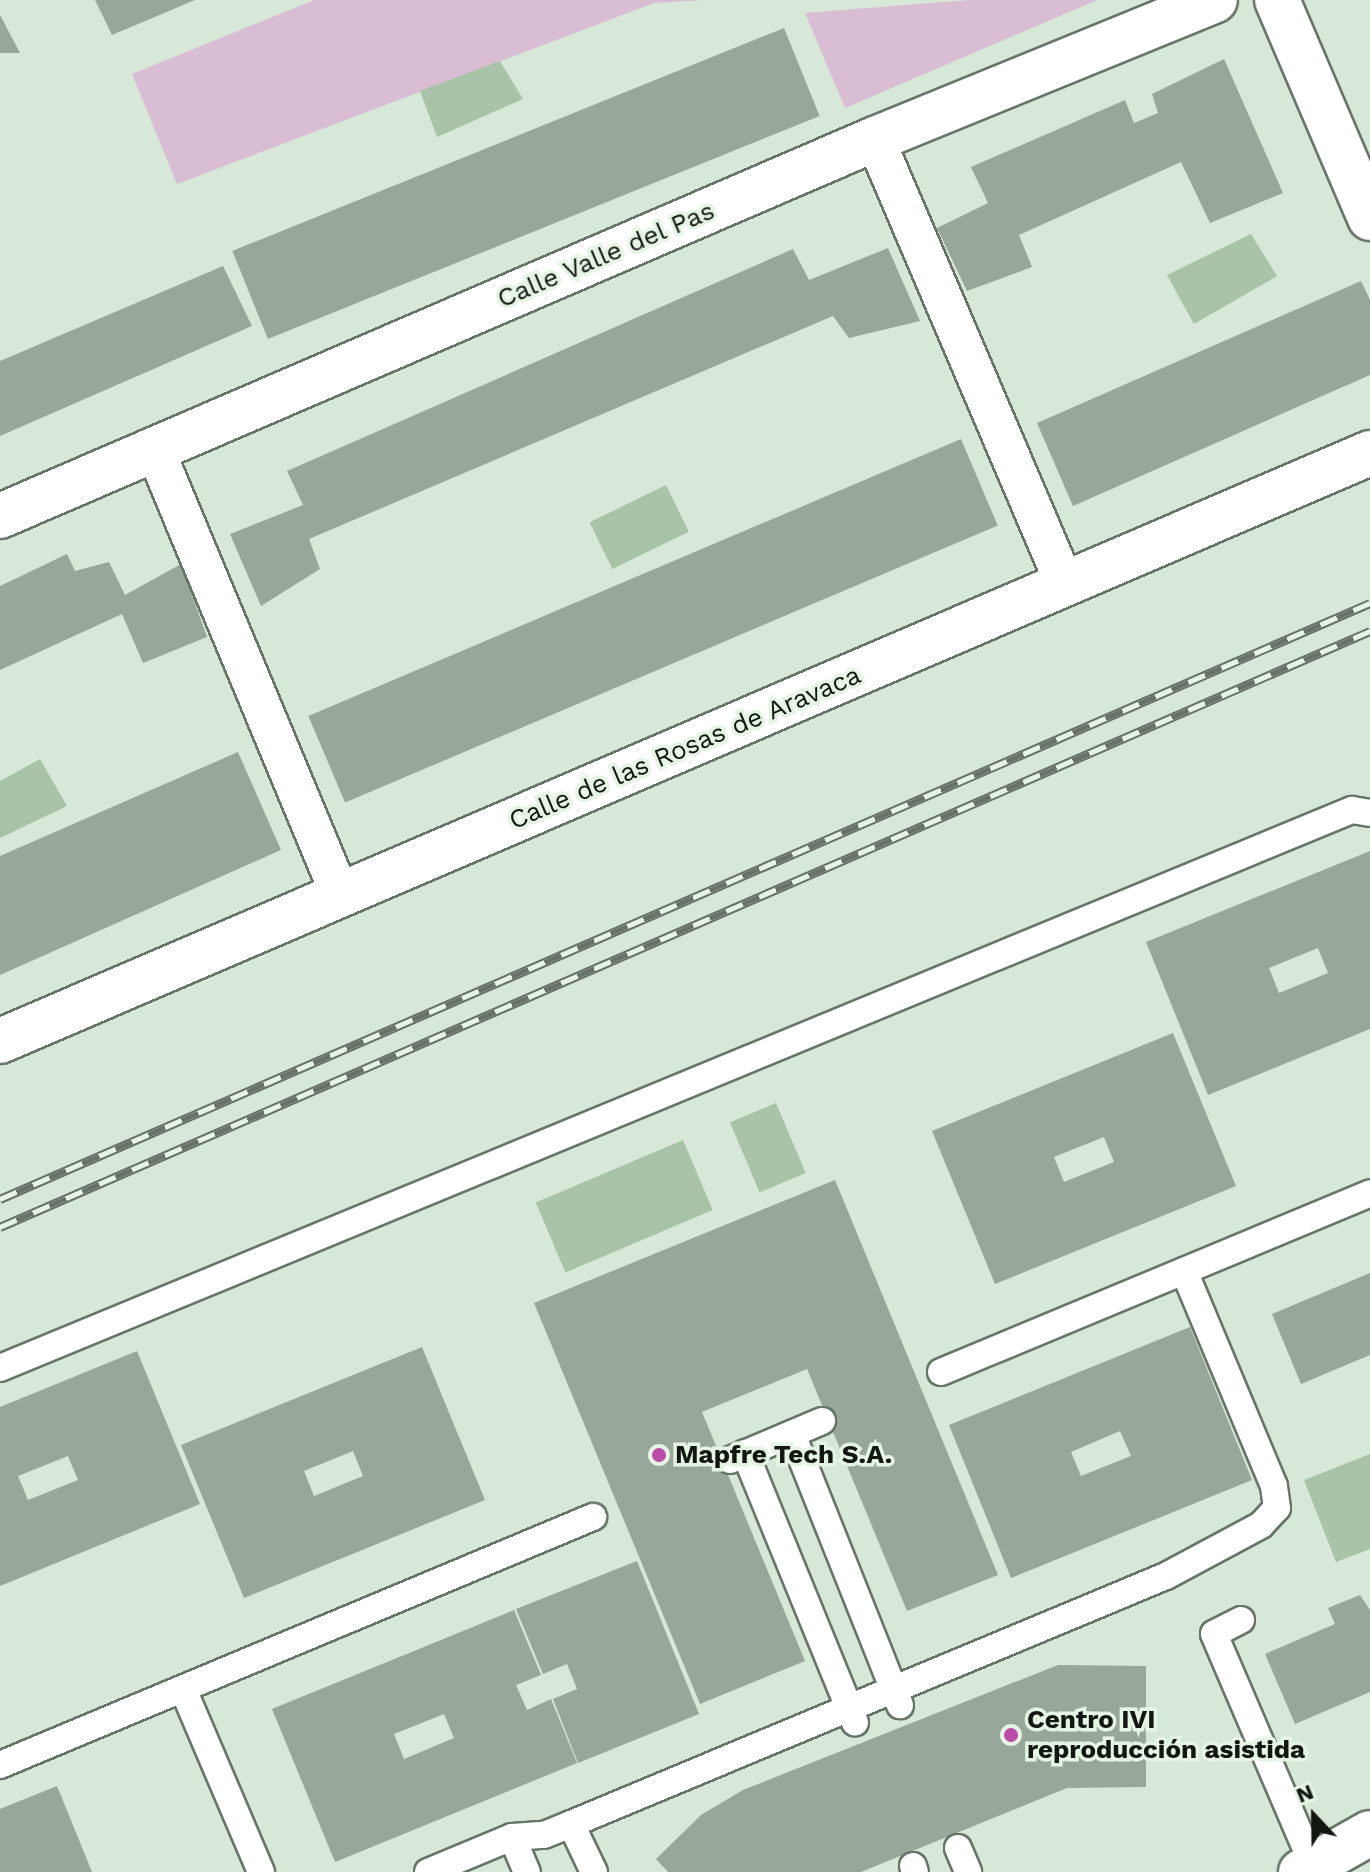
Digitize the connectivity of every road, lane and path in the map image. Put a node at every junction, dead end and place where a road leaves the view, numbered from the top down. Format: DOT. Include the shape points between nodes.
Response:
graph roads {
  1 [pos="1215,0"];
  2 [pos="1277,0"];
  3 [pos="875,139"];
  4 [pos="1370,218"];
  5 [pos="155,450"];
  6 [pos="1370,453"];
  7 [pos="0,516"];
  8 [pos="1066,586"];
  9 [pos="1370,813"];
  10 [pos="340,895"];
  11 [pos="0,1041"];
  12 [pos="1370,1193"];
  13 [pos="1184,1271"];
  14 [pos="0,1368"];
  15 [pos="941,1372"];
  16 [pos="822,1421"];
  17 [pos="792,1434"];
  18 [pos="593,1517"];
  19 [pos="1241,1620"];
  20 [pos="183,1689"];
  21 [pos="897,1697"];
  22 [pos="852,1715"];
  23 [pos="0,1765"];
  24 [pos="571,1824"];
  25 [pos="1370,1833"];
  26 [pos="512,1837"];
  27 [pos="1307,1868"];
  28 [pos="261,1872"];
  29 [pos="428,1872"];
  30 [pos="527,1872"];
  31 [pos="594,1872"];
  1 -- 3 [label="street, Calle Valle del Pas"];
  2 -- 4 [label="street"];
  3 -- 5 [label="street, Calle Valle del Pas"];
  3 -- 8 [label="street"];
  5 -- 7 [label="street, Calle Valle del Pas"];
  5 -- 10 [label="street"];
  6 -- 8 [label="street, Calle de las Rosas de Aravaca"];
  8 -- 10 [label="street, Calle de las Rosas de Aravaca"];
  9 -- 14 [label="lane" via="1352,810 1337,816"];
  10 -- 11 [label="street, Calle de las Rosas de Aravaca"];
  12 -- 13 [label="lane"];
  13 -- 15 [label="lane"];
  13 -- 21 [label="lane" via="1274,1486 1277,1508 1261,1525 1166,1576"];
  16 -- 17 [label="lane"];
  17 -- 21 [label="lane"];
  17 -- 22 [label="lane" via="738,1456"];
  18 -- 20 [label="lane"];
  19 -- 27 [label="lane" via="1214,1634"];
  20 -- 23 [label="lane"];
  20 -- 28 [label="lane"];
  21 -- 22 [label="lane"];
  22 -- 24 [label="lane"];
  24 -- 26 [label="lane" via="544,1835"];
  24 -- 31 [label="lane"];
  25 -- 27 [label="street"];
  26 -- 29 [label="lane"];
  26 -- 30 [label="lane"];
}
